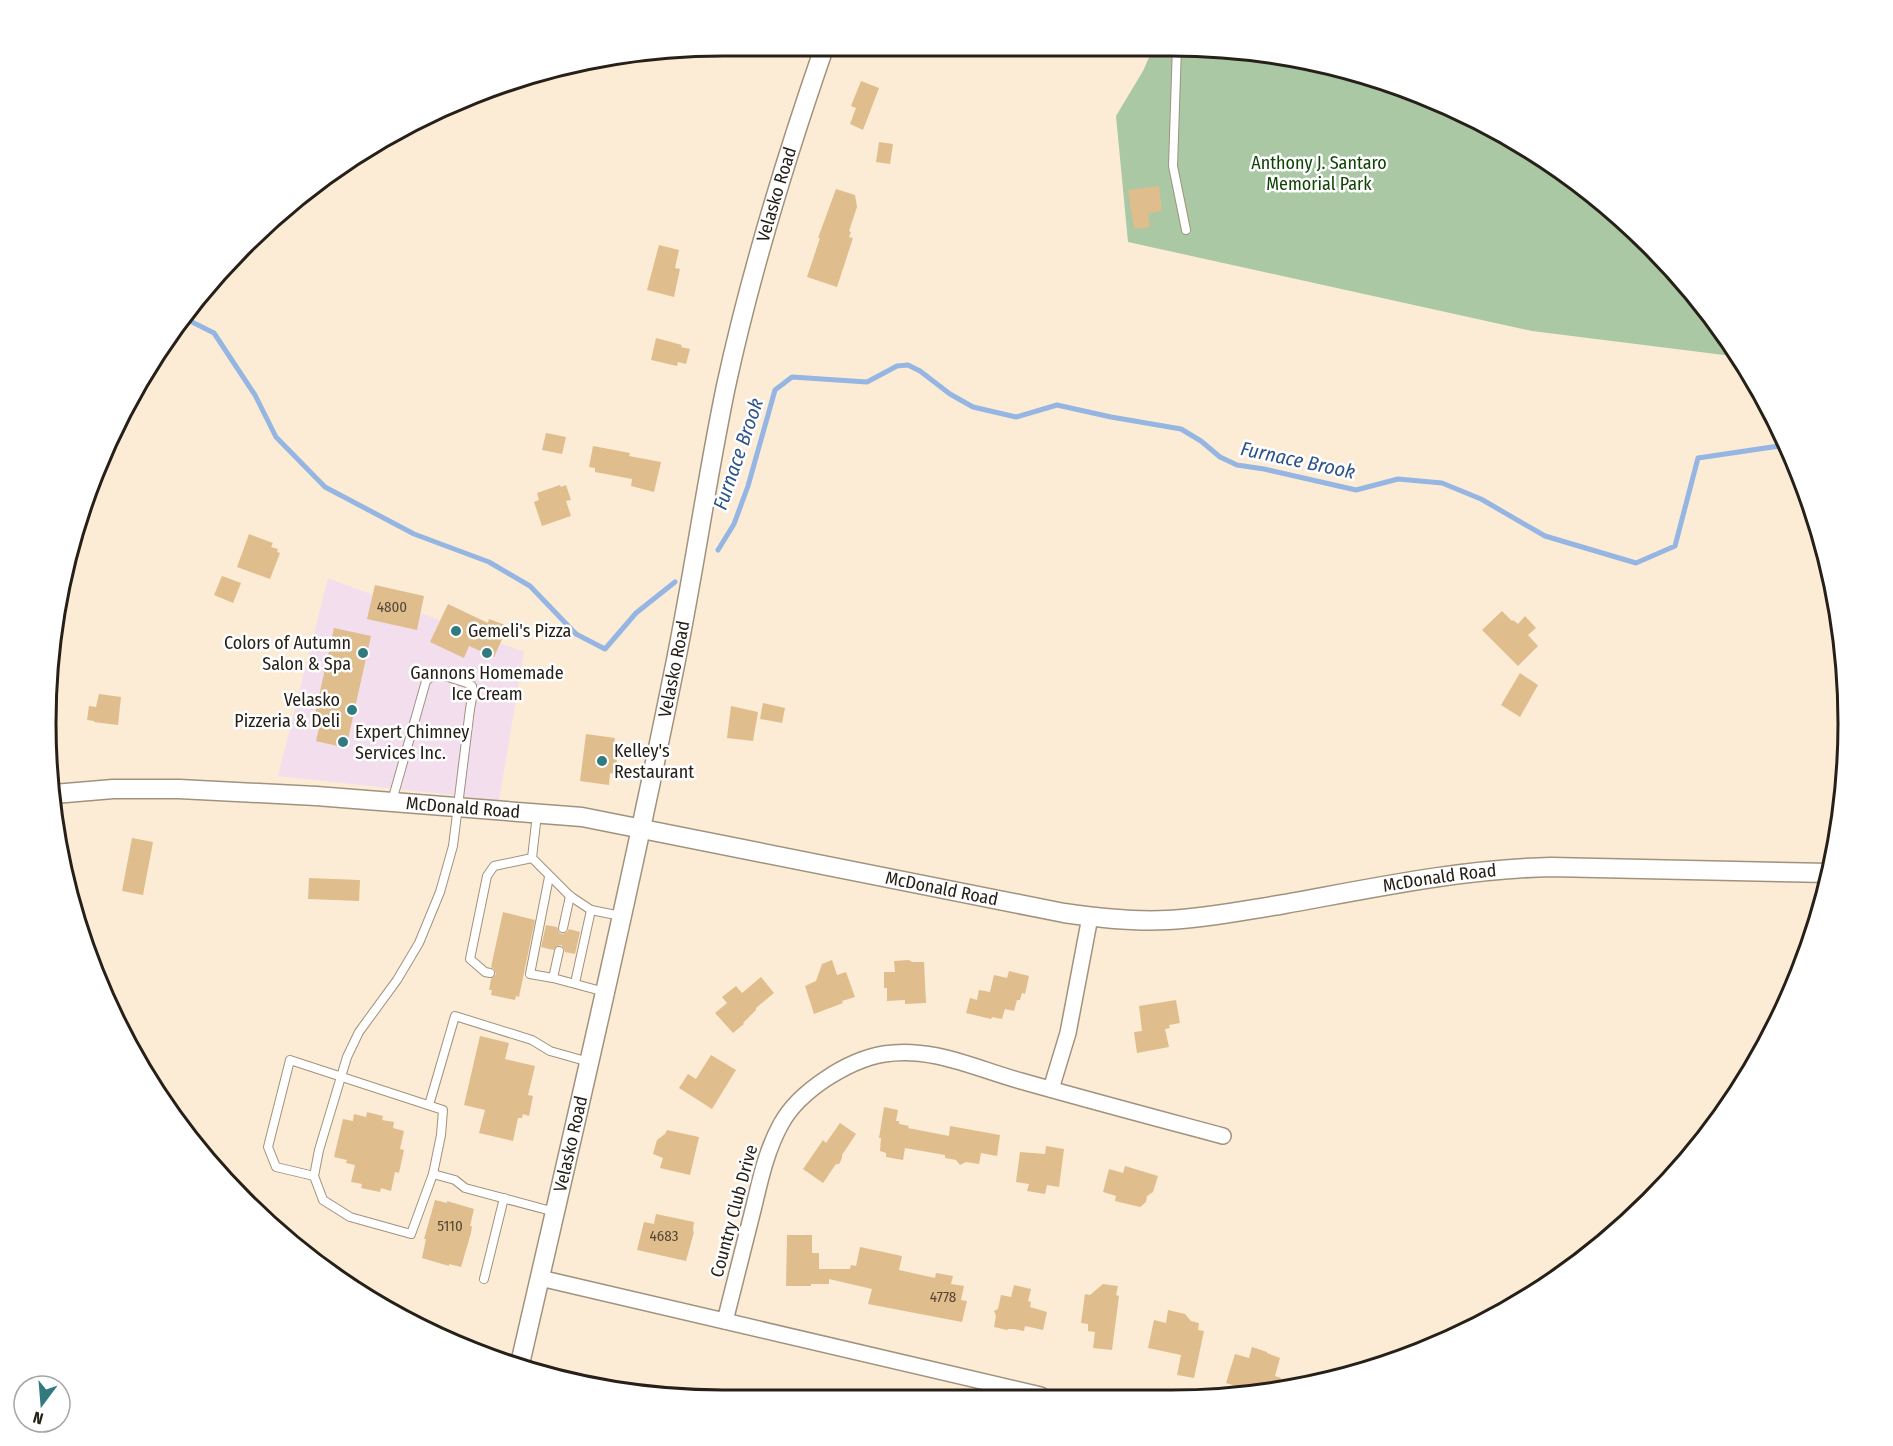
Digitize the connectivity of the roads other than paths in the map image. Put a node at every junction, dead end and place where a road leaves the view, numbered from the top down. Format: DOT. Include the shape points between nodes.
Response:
graph roads {
  1 [pos="821,56"];
  2 [pos="1177,56"];
  3 [pos="1186,230"];
  4 [pos="59,794"];
  5 [pos="391,802"];
  6 [pos="457,807"];
  7 [pos="537,814"];
  8 [pos="642,828"];
  9 [pos="532,858"];
  10 [pos="1820,873"];
  11 [pos="549,877"];
  12 [pos="570,896"];
  13 [pos="591,910"];
  14 [pos="622,916"];
  15 [pos="1090,916"];
  16 [pos="563,928"];
  17 [pos="559,951"];
  18 [pos="490,973"];
  19 [pos="553,978"];
  20 [pos="575,983"];
  21 [pos="605,992"];
  22 [pos="589,1062"];
  23 [pos="341,1076"];
  24 [pos="1051,1089"];
  25 [pos="429,1105"];
  26 [pos="1223,1136"];
  27 [pos="433,1174"];
  28 [pos="314,1176"];
  29 [pos="504,1198"];
  30 [pos="555,1212"];
  31 [pos="540,1278"];
  32 [pos="484,1279"];
  33 [pos="725,1321"];
  34 [pos="521,1359"];
  35 [pos="1020,1390"];
  1 -- 8 [label="street, Velasko Road" via="762,241 727,384"];
  2 -- 3 [label="lane" via="1173,166"];
  4 -- 5 [label="street, McDonald Road" via="179,789"];
  5 -- 6 [label="street, McDonald Road"];
  5 -- 6 [label="lane" via="426,681 435,673 472,686"];
  6 -- 7 [label="street, McDonald Road"];
  6 -- 23 [label="lane" via="453,846 419,943 359,1032"];
  7 -- 8 [label="street, McDonald Road"];
  7 -- 9 [label="lane"];
  8 -- 14 [label="street, Velasko Road"];
  8 -- 15 [label="street, McDonald Road" via="1064,914"];
  9 -- 11 [label="lane"];
  9 -- 18 [label="lane" via="494,866 488,876 470,959"];
  10 -- 15 [label="street, McDonald Road" via="1512,868 1462,873 1211,917 1119,920"];
  11 -- 12 [label="lane"];
  11 -- 19 [label="lane" via="526,977"];
  12 -- 13 [label="lane"];
  12 -- 16 [label="lane"];
  13 -- 14 [label="lane"];
  13 -- 20 [label="lane"];
  14 -- 21 [label="street, Velasko Road"];
  15 -- 24 [label="street" via="1068,1033"];
  17 -- 19 [label="lane"];
  19 -- 20 [label="lane"];
  20 -- 21 [label="lane"];
  21 -- 22 [label="street, Velasko Road"];
  22 -- 25 [label="lane" via="455,1016"];
  22 -- 30 [label="street, Velasko Road"];
  23 -- 25 [label="lane"];
  23 -- 28 [label="lane"];
  23 -- 28 [label="lane" via="290,1060 268,1147 276,1167"];
  24 -- 26 [label="street, Country Club Drive"];
  24 -- 33 [label="street, Country Club Drive" via="952,1059 918,1053 885,1054 858,1061 828,1076 782,1122 767,1154"];
  25 -- 27 [label="lane" via="443,1110"];
  27 -- 28 [label="lane" via="411,1234 350,1217 323,1200"];
  27 -- 29 [label="lane" via="455,1180 465,1188"];
  29 -- 30 [label="lane"];
  29 -- 32 [label="lane"];
  30 -- 31 [label="street, Velasko Road"];
  31 -- 33 [label="street"];
  31 -- 34 [label="street, Velasko Road"];
  33 -- 35 [label="street"];
}
